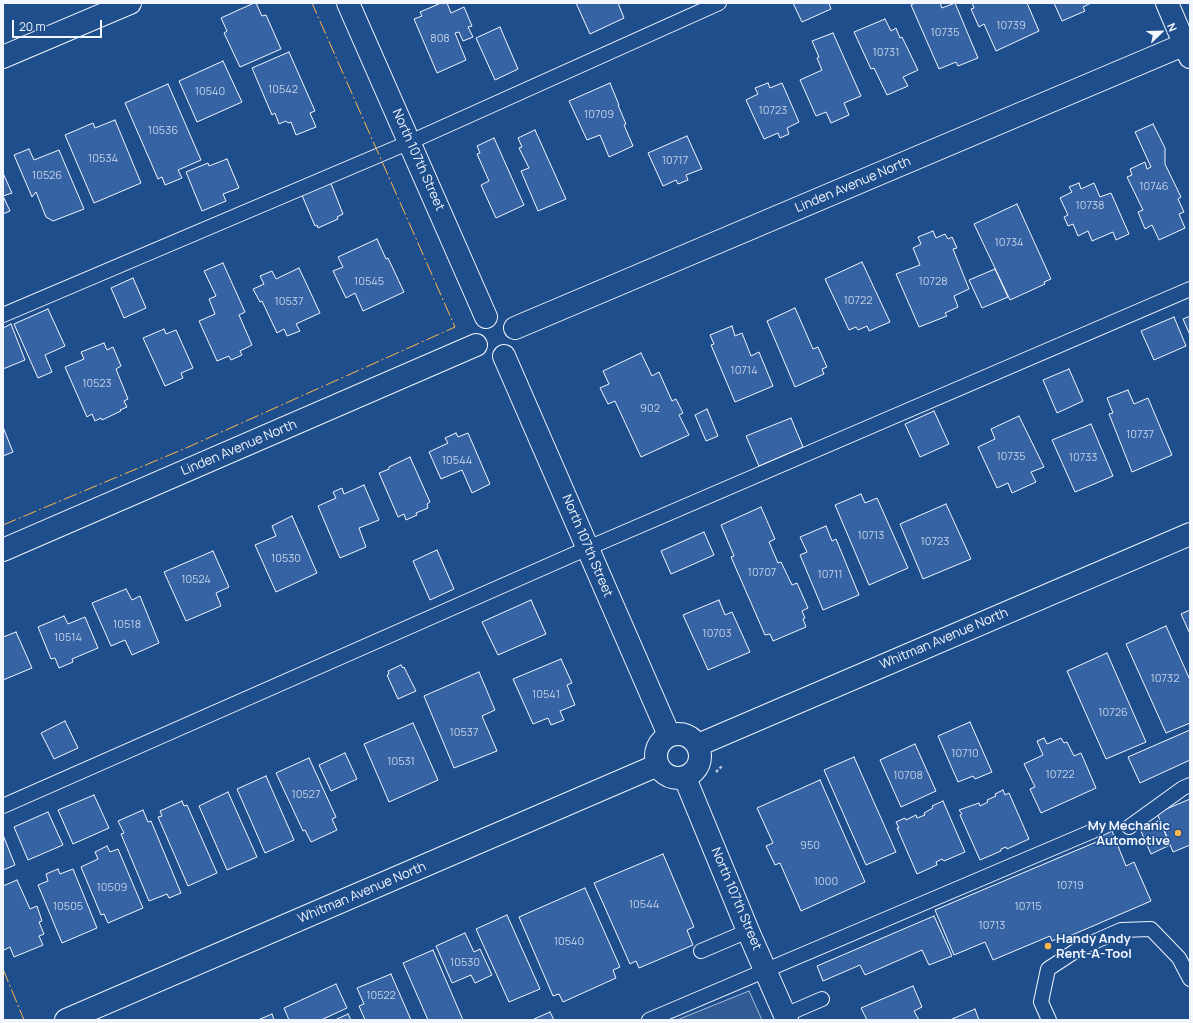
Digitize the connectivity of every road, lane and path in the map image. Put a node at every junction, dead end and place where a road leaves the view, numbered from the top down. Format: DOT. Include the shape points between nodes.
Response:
graph roads {
  1 [pos="130,3"];
  2 [pos="348,3"];
  3 [pos="719,3"];
  4 [pos="1167,3"];
  5 [pos="1188,48"];
  6 [pos="3,57"];
  7 [pos="410,142"];
  8 [pos="1190,289"];
  9 [pos="3,315"];
  10 [pos="486,317"];
  11 [pos="516,328"];
  12 [pos="476,345"];
  13 [pos="504,356"];
  14 [pos="1190,534"];
  15 [pos="588,548"];
  16 [pos="3,550"];
  17 [pos="669,735"];
  18 [pos="698,745"];
  19 [pos="658,765"];
  20 [pos="685,778"];
  21 [pos="1190,785"];
  22 [pos="3,806"];
  23 [pos="1129,827"];
  24 [pos="1093,831"];
  25 [pos="748,931"];
  26 [pos="701,951"];
  27 [pos="766,970"];
  28 [pos="1190,979"];
  29 [pos="822,999"];
  30 [pos="786,1018"];
  31 [pos="66,1020"];
  32 [pos="649,1020"];
  33 [pos="1049,1020"];
  1 -- 6 [label="street"];
  2 -- 7 [label="street, North 107th Street"];
  3 -- 7 [label="lane"];
  4 -- 5 [label="street"];
  5 -- 11 [label="street, Linden Avenue North"];
  7 -- 9 [label="lane"];
  7 -- 10 [label="street, North 107th Street"];
  8 -- 15 [label="lane"];
  10 -- 11 [label="street" via="493,315 506,318"];
  10 -- 12 [label="street" via="476,327"];
  11 -- 13 [label="street" via="518,336 514,350"];
  12 -- 13 [label="street" via="487,357 494,359"];
  12 -- 16 [label="street, Linden Avenue North"];
  13 -- 15 [label="street, North 107th Street"];
  14 -- 18 [label="street, Whitman Avenue North"];
  15 -- 17 [label="street, North 107th Street"];
  15 -- 22 [label="lane"];
  17 -- 18 [label="street" via="685,735"];
  17 -- 19 [label="street" via="658,746"];
  18 -- 20 [label="street" via="700,763 697,769"];
  19 -- 20 [label="street" via="664,774 671,778"];
  19 -- 31 [label="street, Whitman Avenue North"];
  20 -- 25 [label="street, North 107th Street"];
  21 -- 23 [label="lane"];
  24 -- 27 [label="lane"];
  25 -- 26 [label="lane"];
  25 -- 27 [label="street, North 107th Street"];
  27 -- 30 [label="street, North 107th Street"];
  27 -- 32 [label="lane"];
  28 -- 33 [label="lane" via="1179,958 1151,929 1121,930 1080,948 1048,969 1041,1002"];
  29 -- 30 [label="lane"];
}
